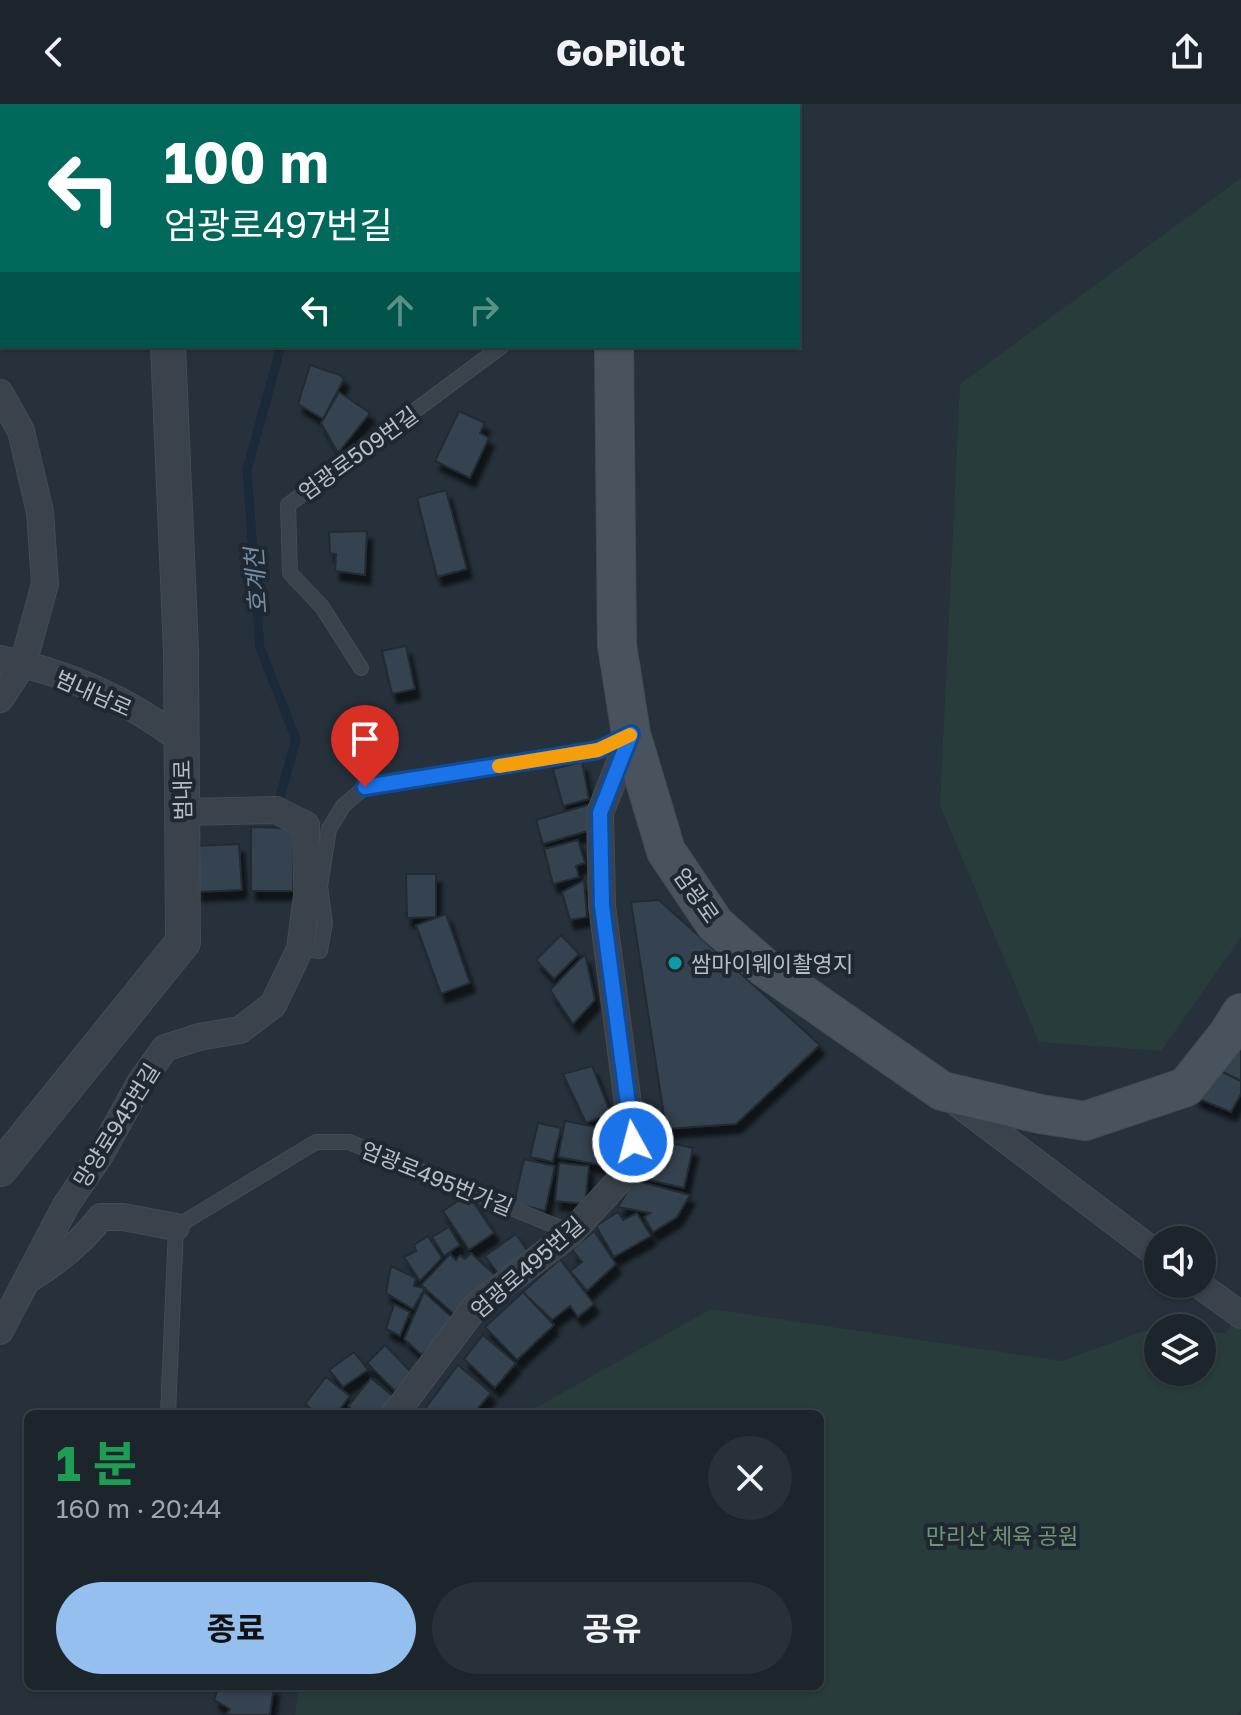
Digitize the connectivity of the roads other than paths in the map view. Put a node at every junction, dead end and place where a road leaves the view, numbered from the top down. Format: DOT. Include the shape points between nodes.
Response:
graph roads {
  1 [pos="168,348"];
  2 [pos="499,348"];
  3 [pos="614,348"];
  4 [pos="0,393"];
  5 [pos="12,662"];
  6 [pos="361,668"];
  7 [pos="0,699"];
  8 [pos="631,734"];
  9 [pos="181,740"];
  10 [pos="182,812"];
  11 [pos="300,949"];
  12 [pos="1241,1013"];
  13 [pos="942,1091"];
  14 [pos="0,1169"];
  15 [pos="176,1227"];
  16 [pos="563,1240"];
  17 [pos="1144,1244"];
  18 [pos="28,1279"];
  19 [pos="1216,1297"];
  20 [pos="1241,1315"];
  21 [pos="0,1331"];
  22 [pos="168,1410"];
  23 [pos="398,1410"];
  1 -- 9 [label="street, 범내로"];
  2 -- 6 [label="lane, 엄광로509번길" via="288,505 290,573 322,607"];
  3 -- 8 [label="main road, 엄광로" via="617,645"];
  4 -- 5 [label="street" via="21,431 40,512 45,584"];
  5 -- 7 [label="street"];
  5 -- 9 [label="street, 범내남로" via="94,688"];
  8 -- 11 [label="lane" via="598,750 365,787 343,806 329,829 320,886 325,923 320,951"];
  8 -- 13 [label="main road, 엄광로" via="666,851 715,924 765,968"];
  8 -- 16 [label="street, 엄광로495번길" via="600,813 602,906 633,1142 618,1182"];
  9 -- 10 [label="street, 범내로"];
  10 -- 11 [label="street, 망양로945번길" via="276,810 306,825 307,895"];
  10 -- 14 [label="street, 범내로" via="183,942"];
  11 -- 18 [label="street, 망양로945번길" via="273,1005 251,1022 240,1030 165,1048 66,1205"];
  12 -- 13 [label="main road, 엄광로" via="1186,1087 1085,1121"];
  13 -- 17 [label="street"];
  15 -- 16 [label="lane, 엄광로495번가길" via="316,1142 349,1142 558,1227"];
  15 -- 18 [label="street" via="101,1217 76,1245"];
  15 -- 22 [label="lane"];
  16 -- 23 [label="street, 엄광로495번길" via="476,1306"];
  18 -- 21 [label="street, 망양로945번길"];
  19 -- 20 [label="street"];
}
